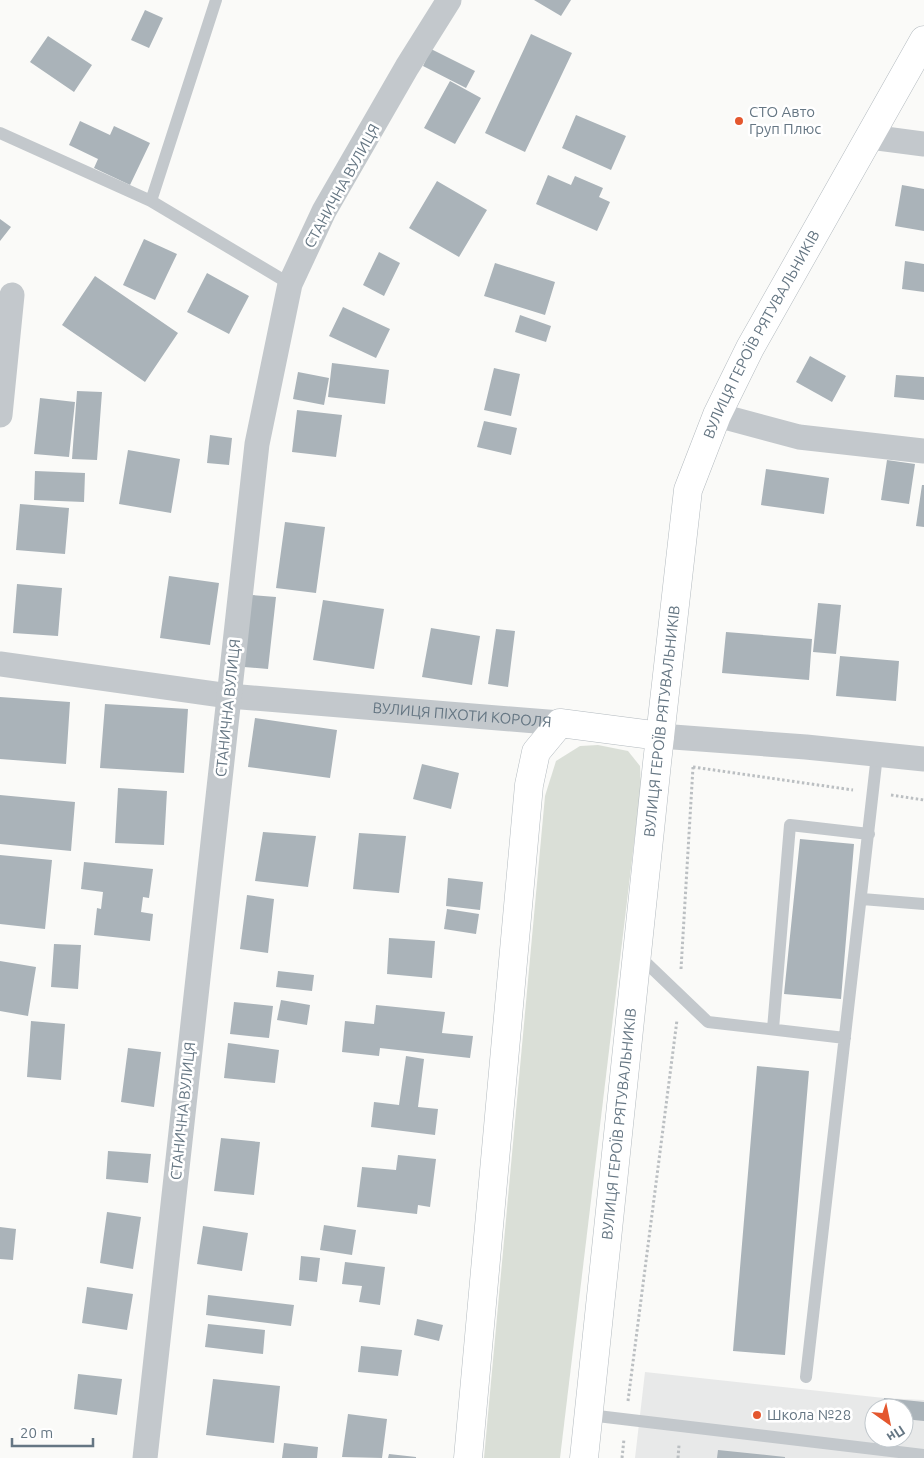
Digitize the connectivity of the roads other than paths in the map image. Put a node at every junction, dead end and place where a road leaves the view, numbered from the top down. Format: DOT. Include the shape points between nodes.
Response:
graph roads {
  1 [pos="216,0"];
  2 [pos="449,0"];
  3 [pos="924,40"];
  4 [pos="0,133"];
  5 [pos="870,137"];
  6 [pos="924,144"];
  7 [pos="152,202"];
  8 [pos="290,284"];
  9 [pos="6,290"];
  10 [pos="0,415"];
  11 [pos="717,415"];
  12 [pos="924,451"];
  13 [pos="0,664"];
  14 [pos="229,696"];
  15 [pos="560,723"];
  16 [pos="660,736"];
  17 [pos="877,755"];
  18 [pos="924,759"];
  19 [pos="869,834"];
  20 [pos="862,899"];
  21 [pos="924,904"];
  22 [pos="637,955"];
  23 [pos="773,1030"];
  24 [pos="846,1038"];
  25 [pos="806,1378"];
  26 [pos="589,1415"];
  27 [pos="924,1455"];
  28 [pos="145,1458"];
  29 [pos="468,1458"];
  30 [pos="584,1458"];
  1 -- 7 [label="lane"];
  2 -- 8 [label="street, СТАНИЧНА ВУЛИЦЯ" via="324,211"];
  3 -- 5 [label="main road, ВУЛИЦЯ ГЕРОЇВ РЯТУВАЛЬНИКІВ"];
  4 -- 7 [label="lane"];
  5 -- 6 [label="street"];
  5 -- 11 [label="main road, ВУЛИЦЯ ГЕРОЇВ РЯТУВАЛЬНИКІВ" via="750,348"];
  7 -- 8 [label="lane"];
  8 -- 14 [label="street, СТАНИЧНА ВУЛИЦЯ" via="257,444"];
  9 -- 10 [label="street"];
  11 -- 12 [label="street" via="799,437"];
  11 -- 16 [label="main road, ВУЛИЦЯ ГЕРОЇВ РЯТУВАЛЬНИКІВ" via="688,490"];
  13 -- 14 [label="street, ВУЛИЦЯ ПІХОТИ КОРОЛЯ"];
  14 -- 15 [label="street, ВУЛИЦЯ ПІХОТИ КОРОЛЯ"];
  14 -- 28 [label="street, СТАНИЧНА ВУЛИЦЯ"];
  15 -- 16 [label="main road, ВУЛИЦЯ ПІХОТИ КОРОЛЯ"];
  15 -- 29 [label="main road" via="536,752 529,785"];
  16 -- 17 [label="street, ВУЛИЦЯ ПІХОТИ КОРОЛЯ"];
  16 -- 22 [label="main road, ВУЛИЦЯ ГЕРОЇВ РЯТУВАЛЬНИКІВ"];
  17 -- 18 [label="street, ВУЛИЦЯ ПІХОТИ КОРОЛЯ"];
  17 -- 19 [label="lane"];
  19 -- 20 [label="lane"];
  19 -- 23 [label="lane" via="790,825"];
  20 -- 21 [label="lane"];
  20 -- 24 [label="lane"];
  22 -- 23 [label="lane" via="708,1022"];
  22 -- 26 [label="main road, ВУЛИЦЯ ГЕРОЇВ РЯТУВАЛЬНИКІВ"];
  23 -- 24 [label="lane"];
  24 -- 25 [label="lane"];
  26 -- 27 [label="lane"];
  26 -- 30 [label="main road, ВУЛИЦЯ ГЕРОЇВ РЯТУВАЛЬНИКІВ"];
}
